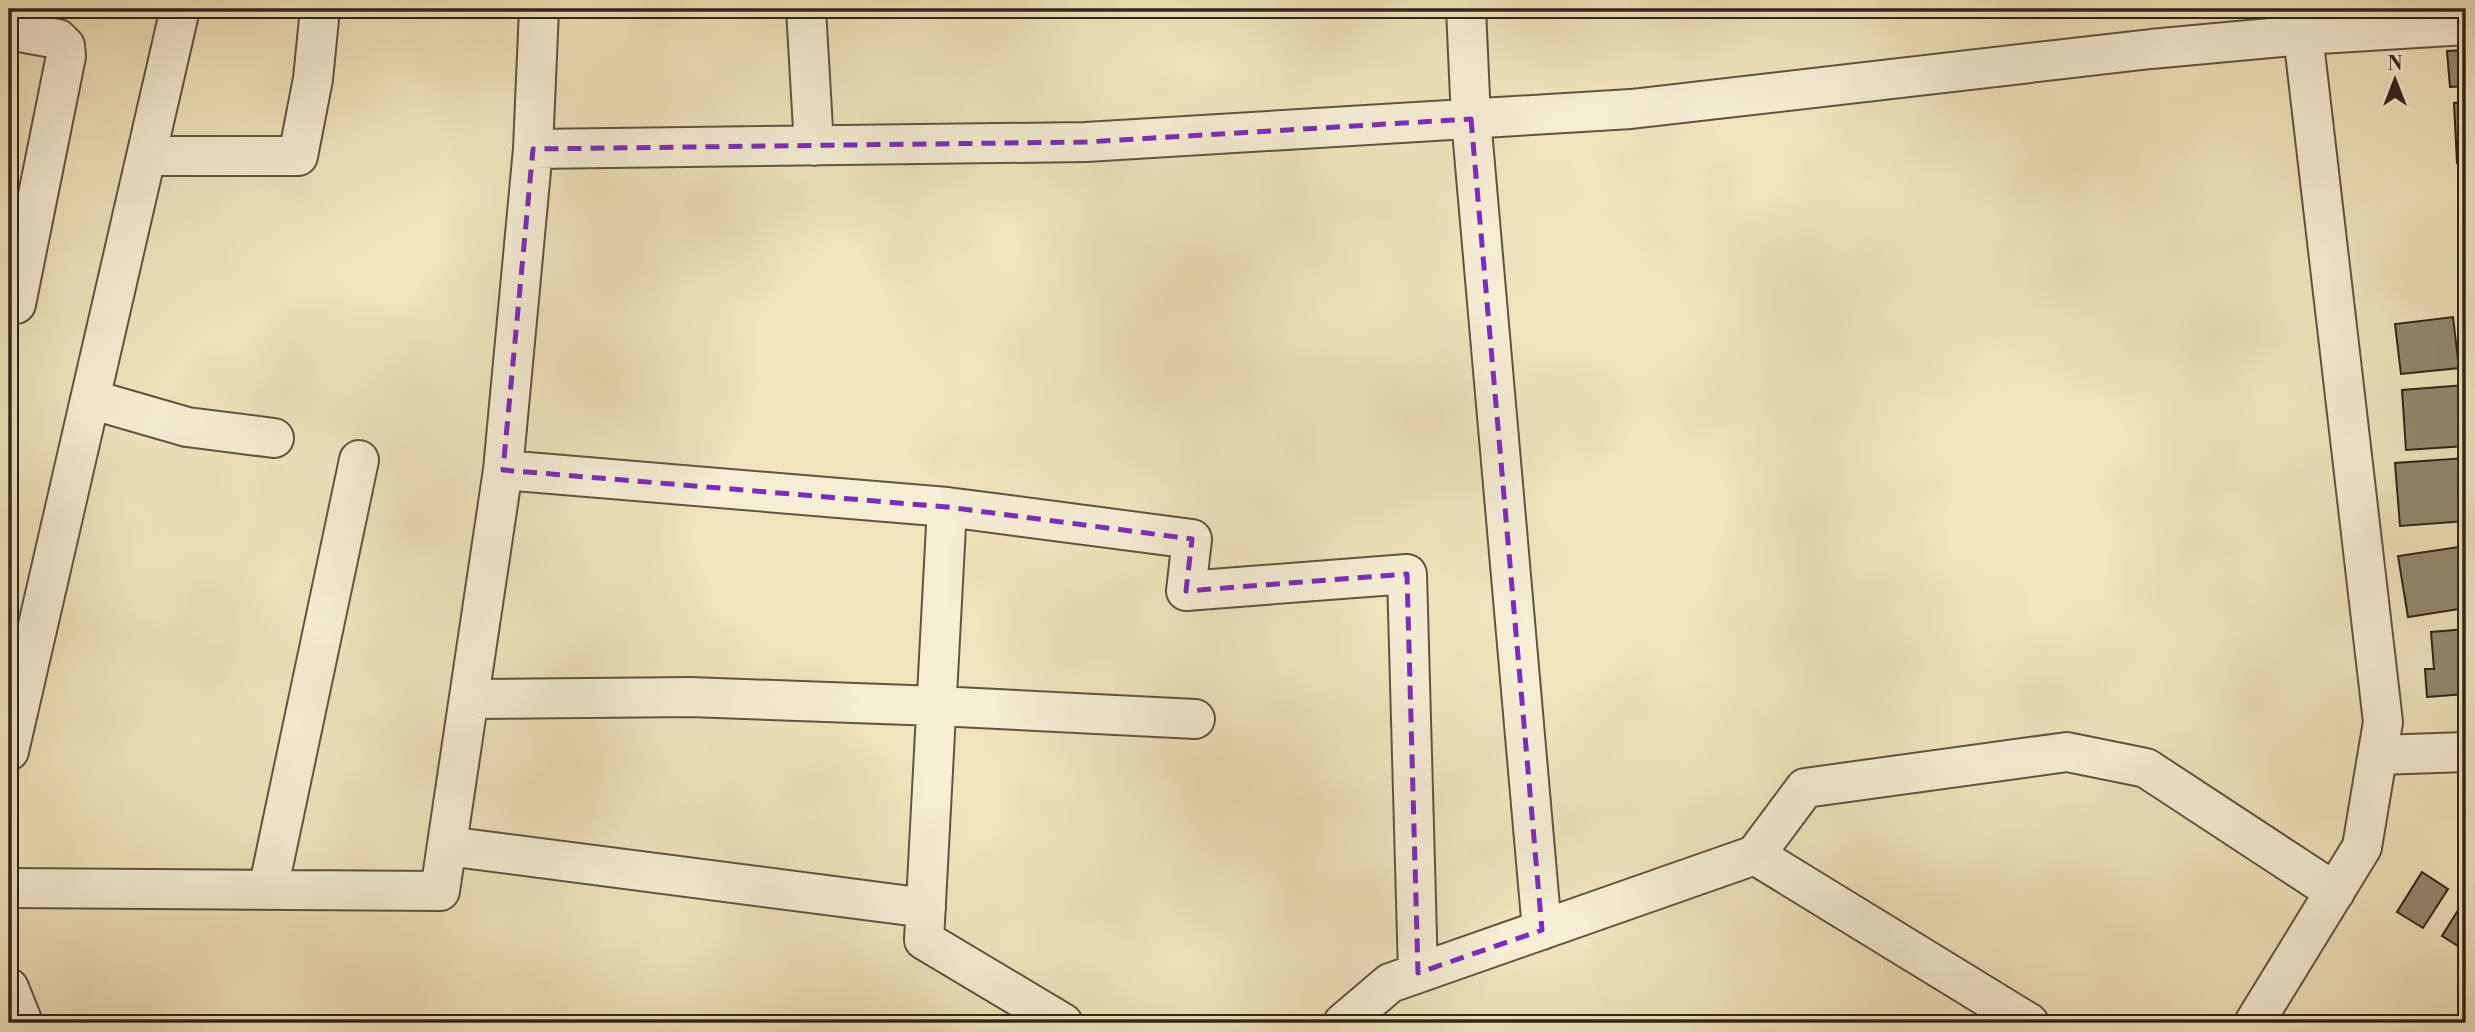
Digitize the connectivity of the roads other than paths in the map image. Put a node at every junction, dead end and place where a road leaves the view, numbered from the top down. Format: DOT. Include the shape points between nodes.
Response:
graph roads {
  1 [pos="180,9"];
  2 [pos="320,9"];
  3 [pos="539,9"];
  4 [pos="806,9"];
  5 [pos="1466,9"];
  6 [pos="2466,25"];
  7 [pos="9,30"];
  8 [pos="2303,35"];
  9 [pos="1471,118"];
  10 [pos="814,146"];
  11 [pos="533,149"];
  12 [pos="146,156"];
  13 [pos="16,304"];
  14 [pos="90,399"];
  15 [pos="274,438"];
  16 [pos="359,460"];
  17 [pos="503,470"];
  18 [pos="947,507"];
  19 [pos="469,699"];
  20 [pos="937,706"];
  21 [pos="1195,719"];
  22 [pos="9,751"];
  23 [pos="2466,752"];
  24 [pos="2378,755"];
  25 [pos="447,846"];
  26 [pos="1755,855"];
  27 [pos="9,888"];
  28 [pos="268,890"];
  29 [pos="2334,892"];
  30 [pos="926,908"];
  31 [pos="1542,930"];
  32 [pos="1419,973"];
  33 [pos="1063,1023"];
  34 [pos="1343,1023"];
  35 [pos="2029,1023"];
  36 [pos="2254,1023"];
  1 -- 12 [label="street"];
  2 -- 12 [label="street" via="298,156"];
  3 -- 11 [label="street"];
  4 -- 10 [label="street"];
  5 -- 9 [label="street"];
  6 -- 8 [label="street"];
  7 -- 13 [label="street" via="58,39 66,56"];
  8 -- 9 [label="street" via="2151,48 1631,109"];
  8 -- 24 [label="street" via="2384,722"];
  9 -- 10 [label="street" via="1086,142"];
  9 -- 31 [label="street"];
  10 -- 11 [label="street"];
  11 -- 17 [label="street"];
  12 -- 14 [label="street"];
  14 -- 15 [label="street" via="187,427"];
  14 -- 22 [label="street"];
  16 -- 28 [label="street"];
  17 -- 18 [label="street"];
  17 -- 19 [label="street"];
  18 -- 20 [label="street"];
  18 -- 32 [label="street" via="1192,539 1186,591 1407,574"];
  19 -- 20 [label="street" via="690,696"];
  19 -- 25 [label="street"];
  20 -- 21 [label="street"];
  20 -- 30 [label="street"];
  23 -- 24 [label="street"];
  24 -- 29 [label="street" via="2362,847"];
  25 -- 28 [label="street" via="440,891"];
  25 -- 30 [label="street"];
  26 -- 29 [label="street" via="1805,788 2067,752 2146,768"];
  26 -- 31 [label="street"];
  26 -- 35 [label="street"];
  27 -- 28 [label="street"];
  29 -- 36 [label="street"];
  30 -- 33 [label="street" via="924,940"];
  31 -- 32 [label="street"];
  32 -- 34 [label="street" via="1390,983"];
}
